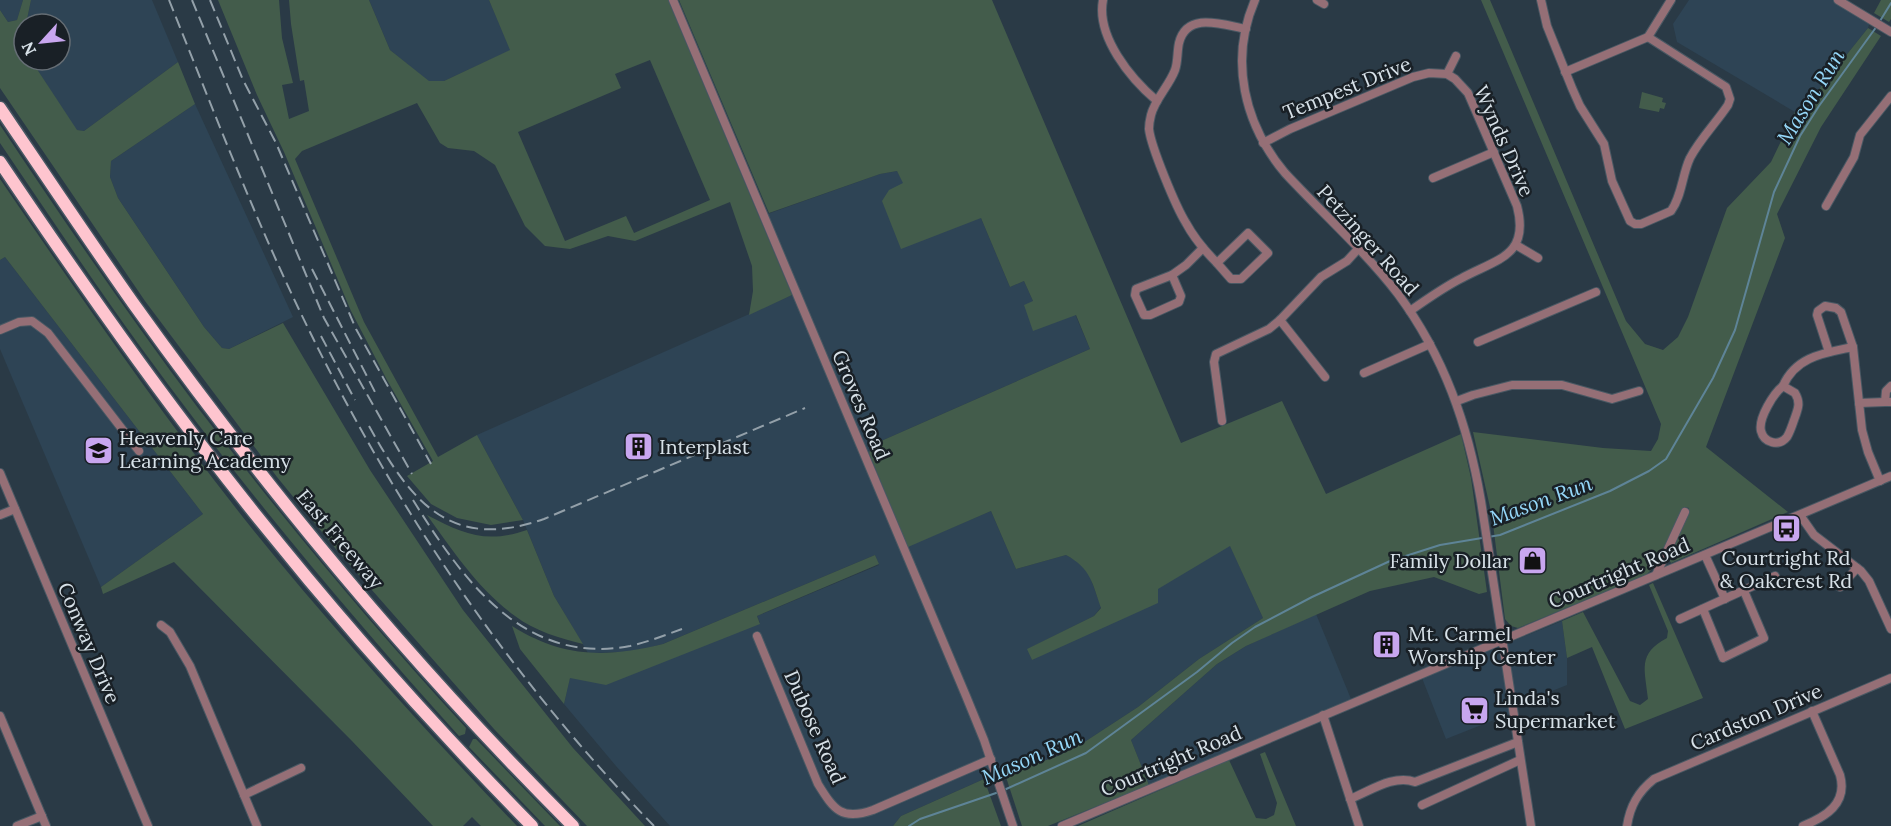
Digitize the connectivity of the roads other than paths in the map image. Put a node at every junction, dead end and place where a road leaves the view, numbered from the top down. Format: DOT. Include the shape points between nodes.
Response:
graph roads {
  1 [pos="673,0"];
  2 [pos="1102,0"];
  3 [pos="1255,0"];
  4 [pos="1541,0"];
  5 [pos="1671,0"];
  6 [pos="1838,0"];
  7 [pos="1246,29"];
  8 [pos="1889,30"];
  9 [pos="1648,37"];
  10 [pos="1456,56"];
  11 [pos="1565,72"];
  12 [pos="1447,75"];
  13 [pos="1891,96"];
  14 [pos="1157,101"];
  15 [pos="0,108"];
  16 [pos="1263,143"];
  17 [pos="1494,152"];
  18 [pos="0,162"];
  19 [pos="1433,178"];
  20 [pos="1826,206"];
  21 [pos="1516,245"];
  22 [pos="1203,248"];
  23 [pos="1358,249"];
  24 [pos="1538,258"];
  25 [pos="1216,264"];
  26 [pos="1172,274"];
  27 [pos="1596,292"];
  28 [pos="1410,311"];
  29 [pos="1280,320"];
  30 [pos="0,330"];
  31 [pos="1478,342"];
  32 [pos="1430,344"];
  33 [pos="1853,346"];
  34 [pos="1829,352"];
  35 [pos="1364,373"];
  36 [pos="1325,376"];
  37 [pos="1784,386"];
  38 [pos="1891,386"];
  39 [pos="1639,391"];
  40 [pos="1457,401"];
  41 [pos="1888,402"];
  42 [pos="1859,403"];
  43 [pos="1222,421"];
  44 [pos="139,451"];
  45 [pos="0,473"];
  46 [pos="1891,476"];
  47 [pos="1880,481"];
  48 [pos="15,509"];
  49 [pos="1684,512"];
  50 [pos="0,515"];
  51 [pos="1800,515"];
  52 [pos="1705,555"];
  53 [pos="1857,568"];
  54 [pos="1656,575"];
  55 [pos="1775,576"];
  56 [pos="1840,587"];
  57 [pos="1744,591"];
  58 [pos="1725,599"];
  59 [pos="1703,609"];
  60 [pos="1680,619"];
  61 [pos="161,625"];
  62 [pos="1891,629"];
  63 [pos="757,636"];
  64 [pos="1501,640"];
  65 [pos="1891,678"];
  66 [pos="1812,711"];
  67 [pos="1323,715"];
  68 [pos="0,716"];
  69 [pos="1518,742"];
  70 [pos="991,759"];
  71 [pos="1520,760"];
  72 [pos="301,768"];
  73 [pos="244,795"];
  74 [pos="1350,799"];
  75 [pos="1422,806"];
  76 [pos="42,816"];
  77 [pos="17,826"];
  78 [pos="46,826"];
  79 [pos="148,826"];
  80 [pos="257,826"];
  81 [pos="532,826"];
  82 [pos="573,826"];
  83 [pos="1013,826"];
  84 [pos="1062,826"];
  85 [pos="1359,826"];
  86 [pos="1530,826"];
  87 [pos="1627,826"];
  88 [pos="1803,826"];
  1 -- 70 [label="street, Groves Road"];
  2 -- 14 [label="street" via="1105,28 1118,56 1137,84"];
  3 -- 7 [label="street, Petzinger Road"];
  4 -- 11 [label="street"];
  5 -- 9 [label="street"];
  6 -- 8 [label="street"];
  7 -- 14 [label="street" via="1209,22 1187,27 1181,36 1170,82"];
  7 -- 16 [label="street, Petzinger Road" via="1242,52 1245,99"];
  9 -- 11 [label="street"];
  9 -- 11 [label="street" via="1726,87 1730,99 1689,161 1671,211 1641,224 1630,221 1612,181 1604,144 1580,106"];
  10 -- 12 [label="street"];
  12 -- 16 [label="street, Tempest Drive" via="1413,77"];
  12 -- 17 [label="street, Wynds Drive" via="1468,93"];
  13 -- 20 [label="street" via="1860,135 1845,176"];
  14 -- 22 [label="street" via="1149,128 1156,154 1184,221"];
  15 -- 82 [label="highway, East Freeway" via="134,303 265,479 409,650"];
  16 -- 23 [label="street, Petzinger Road" via="1285,173"];
  17 -- 19 [label="street"];
  17 -- 21 [label="street, Wynds Drive" via="1519,213"];
  18 -- 81 [label="highway" via="162,393 297,567 403,689"];
  21 -- 24 [label="street"];
  21 -- 28 [label="street" via="1499,261 1456,280"];
  22 -- 25 [label="street"];
  22 -- 26 [label="street"];
  23 -- 28 [label="street, Petzinger Road"];
  23 -- 29 [label="street" via="1322,277"];
  25 -- 25 [label="street" via="1236,280 1268,254 1248,233"];
  26 -- 26 [label="street" via="1136,290 1144,315 1179,302 1181,296"];
  27 -- 31 [label="street"];
  28 -- 32 [label="street, Petzinger Road"];
  29 -- 36 [label="street"];
  29 -- 43 [label="street" via="1216,354"];
  30 -- 44 [label="street" via="32,321 48,333"];
  32 -- 35 [label="street"];
  32 -- 40 [label="street, Petzinger Road"];
  33 -- 34 [label="street"];
  33 -- 34 [label="street" via="1841,312 1825,306 1817,315"];
  33 -- 42 [label="street"];
  34 -- 37 [label="street" via="1795,366"];
  37 -- 37 [label="street" via="1796,393 1799,406 1789,434 1777,443 1770,442 1761,424 1774,393"];
  38 -- 41 [label="street" via="1886,390"];
  39 -- 40 [label="street" via="1611,399 1562,385 1512,385"];
  40 -- 64 [label="street, Petzinger Road" via="1477,475"];
  41 -- 42 [label="street"];
  42 -- 47 [label="street" via="1862,430"];
  45 -- 48 [label="street, Conway Drive"];
  46 -- 47 [label="street, Courtright Road"];
  47 -- 51 [label="street, Courtright Road"];
  48 -- 50 [label="street"];
  48 -- 79 [label="street, Conway Drive"];
  49 -- 54 [label="street"];
  51 -- 52 [label="street, Courtright Road"];
  51 -- 53 [label="street" via="1814,535"];
  52 -- 54 [label="street, Courtright Road"];
  52 -- 58 [label="street"];
  53 -- 56 [label="street"];
  53 -- 62 [label="street" via="1869,581"];
  54 -- 64 [label="street, Courtright Road"];
  55 -- 57 [label="street"];
  57 -- 58 [label="street"];
  57 -- 59 [label="street" via="1764,638 1723,658"];
  58 -- 59 [label="street"];
  59 -- 60 [label="street"];
  61 -- 73 [label="street" via="170,632 190,666"];
  63 -- 70 [label="street, Dubose Road" via="818,784 843,813 858,816"];
  64 -- 67 [label="street, Courtright Road"];
  64 -- 69 [label="street, Petzinger Road"];
  65 -- 66 [label="street, Cardston Drive"];
  66 -- 87 [label="street, Cardston Drive" via="1663,774 1639,794"];
  66 -- 88 [label="street" via="1842,786 1836,805 1826,815"];
  67 -- 74 [label="street"];
  67 -- 84 [label="street, Courtright Road"];
  68 -- 76 [label="street"];
  69 -- 71 [label="street, Petzinger Road"];
  69 -- 74 [label="street" via="1415,782 1394,780"];
  70 -- 83 [label="street, Groves Road"];
  71 -- 75 [label="street"];
  71 -- 86 [label="street, Petzinger Road"];
  72 -- 73 [label="street"];
  73 -- 80 [label="street"];
  74 -- 85 [label="street"];
  76 -- 77 [label="street"];
  76 -- 78 [label="street"];
}
